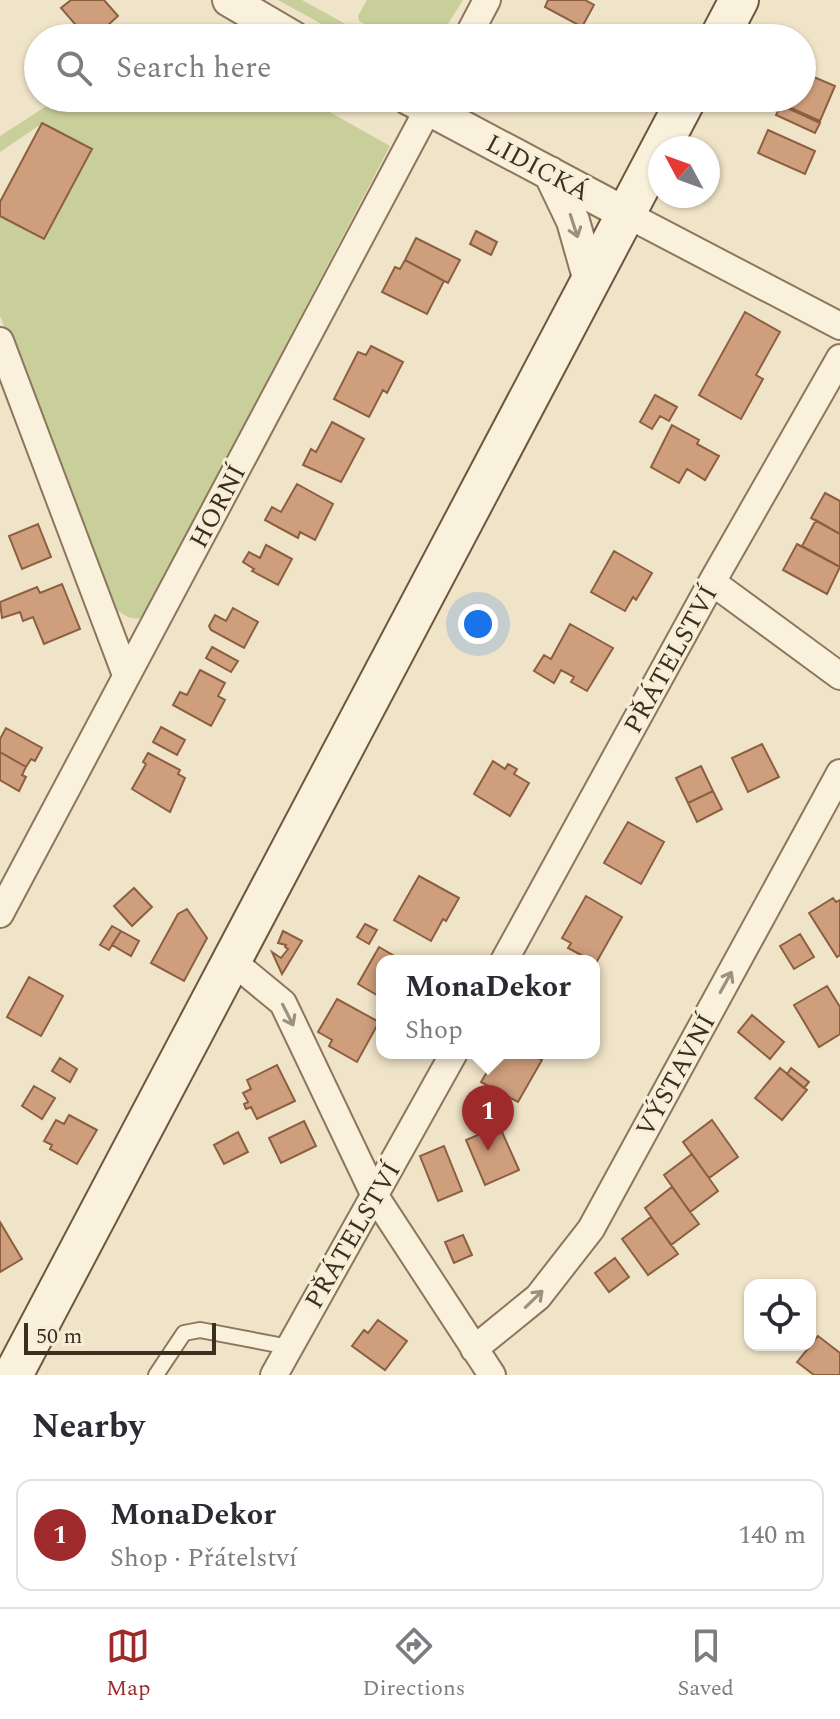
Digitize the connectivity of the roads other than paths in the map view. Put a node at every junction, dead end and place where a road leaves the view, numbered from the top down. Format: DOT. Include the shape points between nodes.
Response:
graph roads {
  1 [pos="231,0"];
  2 [pos="487,0"];
  3 [pos="739,0"];
  4 [pos="271,24"];
  5 [pos="474,24"];
  6 [pos="726,24"];
  7 [pos="417,112"];
  8 [pos="442,112"];
  9 [pos="680,112"];
  10 [pos="550,173"];
  11 [pos="626,214"];
  12 [pos="590,281"];
  13 [pos="840,326"];
  14 [pos="0,341"];
  15 [pos="840,358"];
  16 [pos="712,582"];
  17 [pos="126,675"];
  18 [pos="840,676"];
  19 [pos="840,773"];
  20 [pos="0,914"];
  21 [pos="507,955"];
  22 [pos="232,961"];
  23 [pos="451,1059"];
  24 [pos="375,1196"];
  25 [pos="289,1347"];
  26 [pos="474,1349"];
  27 [pos="13,1375"];
  28 [pos="156,1375"];
  29 [pos="274,1375"];
  30 [pos="492,1375"];
  1 -- 4 [label="street"];
  2 -- 5 [label="street"];
  3 -- 6 [label="main road"];
  7 -- 17 [label="street, HORNÍ"];
  8 -- 10 [label="street, LIDICKÁ"];
  9 -- 11 [label="main road"];
  10 -- 11 [label="street, LIDICKÁ"];
  10 -- 12 [label="street, one-way" via="573,221"];
  11 -- 12 [label="main road"];
  11 -- 13 [label="street"];
  12 -- 22 [label="main road"];
  14 -- 17 [label="street"];
  15 -- 16 [label="street, PŘÁTELSTVÍ"];
  16 -- 18 [label="street"];
  16 -- 21 [label="street, PŘÁTELSTVÍ"];
  17 -- 20 [label="street, HORNÍ"];
  26 -- 19 [label="street, VÝSTAVNÍ, one-way" via="538,1297 591,1229"];
  22 -- 24 [label="street, one-way" via="283,1003"];
  22 -- 27 [label="main road"];
  23 -- 24 [label="street, PŘÁTELSTVÍ"];
  24 -- 25 [label="street, PŘÁTELSTVÍ"];
  24 -- 26 [label="street"];
  25 -- 28 [label="lane" via="200,1330 184,1333"];
  25 -- 29 [label="street, PŘÁTELSTVÍ"];
  26 -- 30 [label="street"];
}
